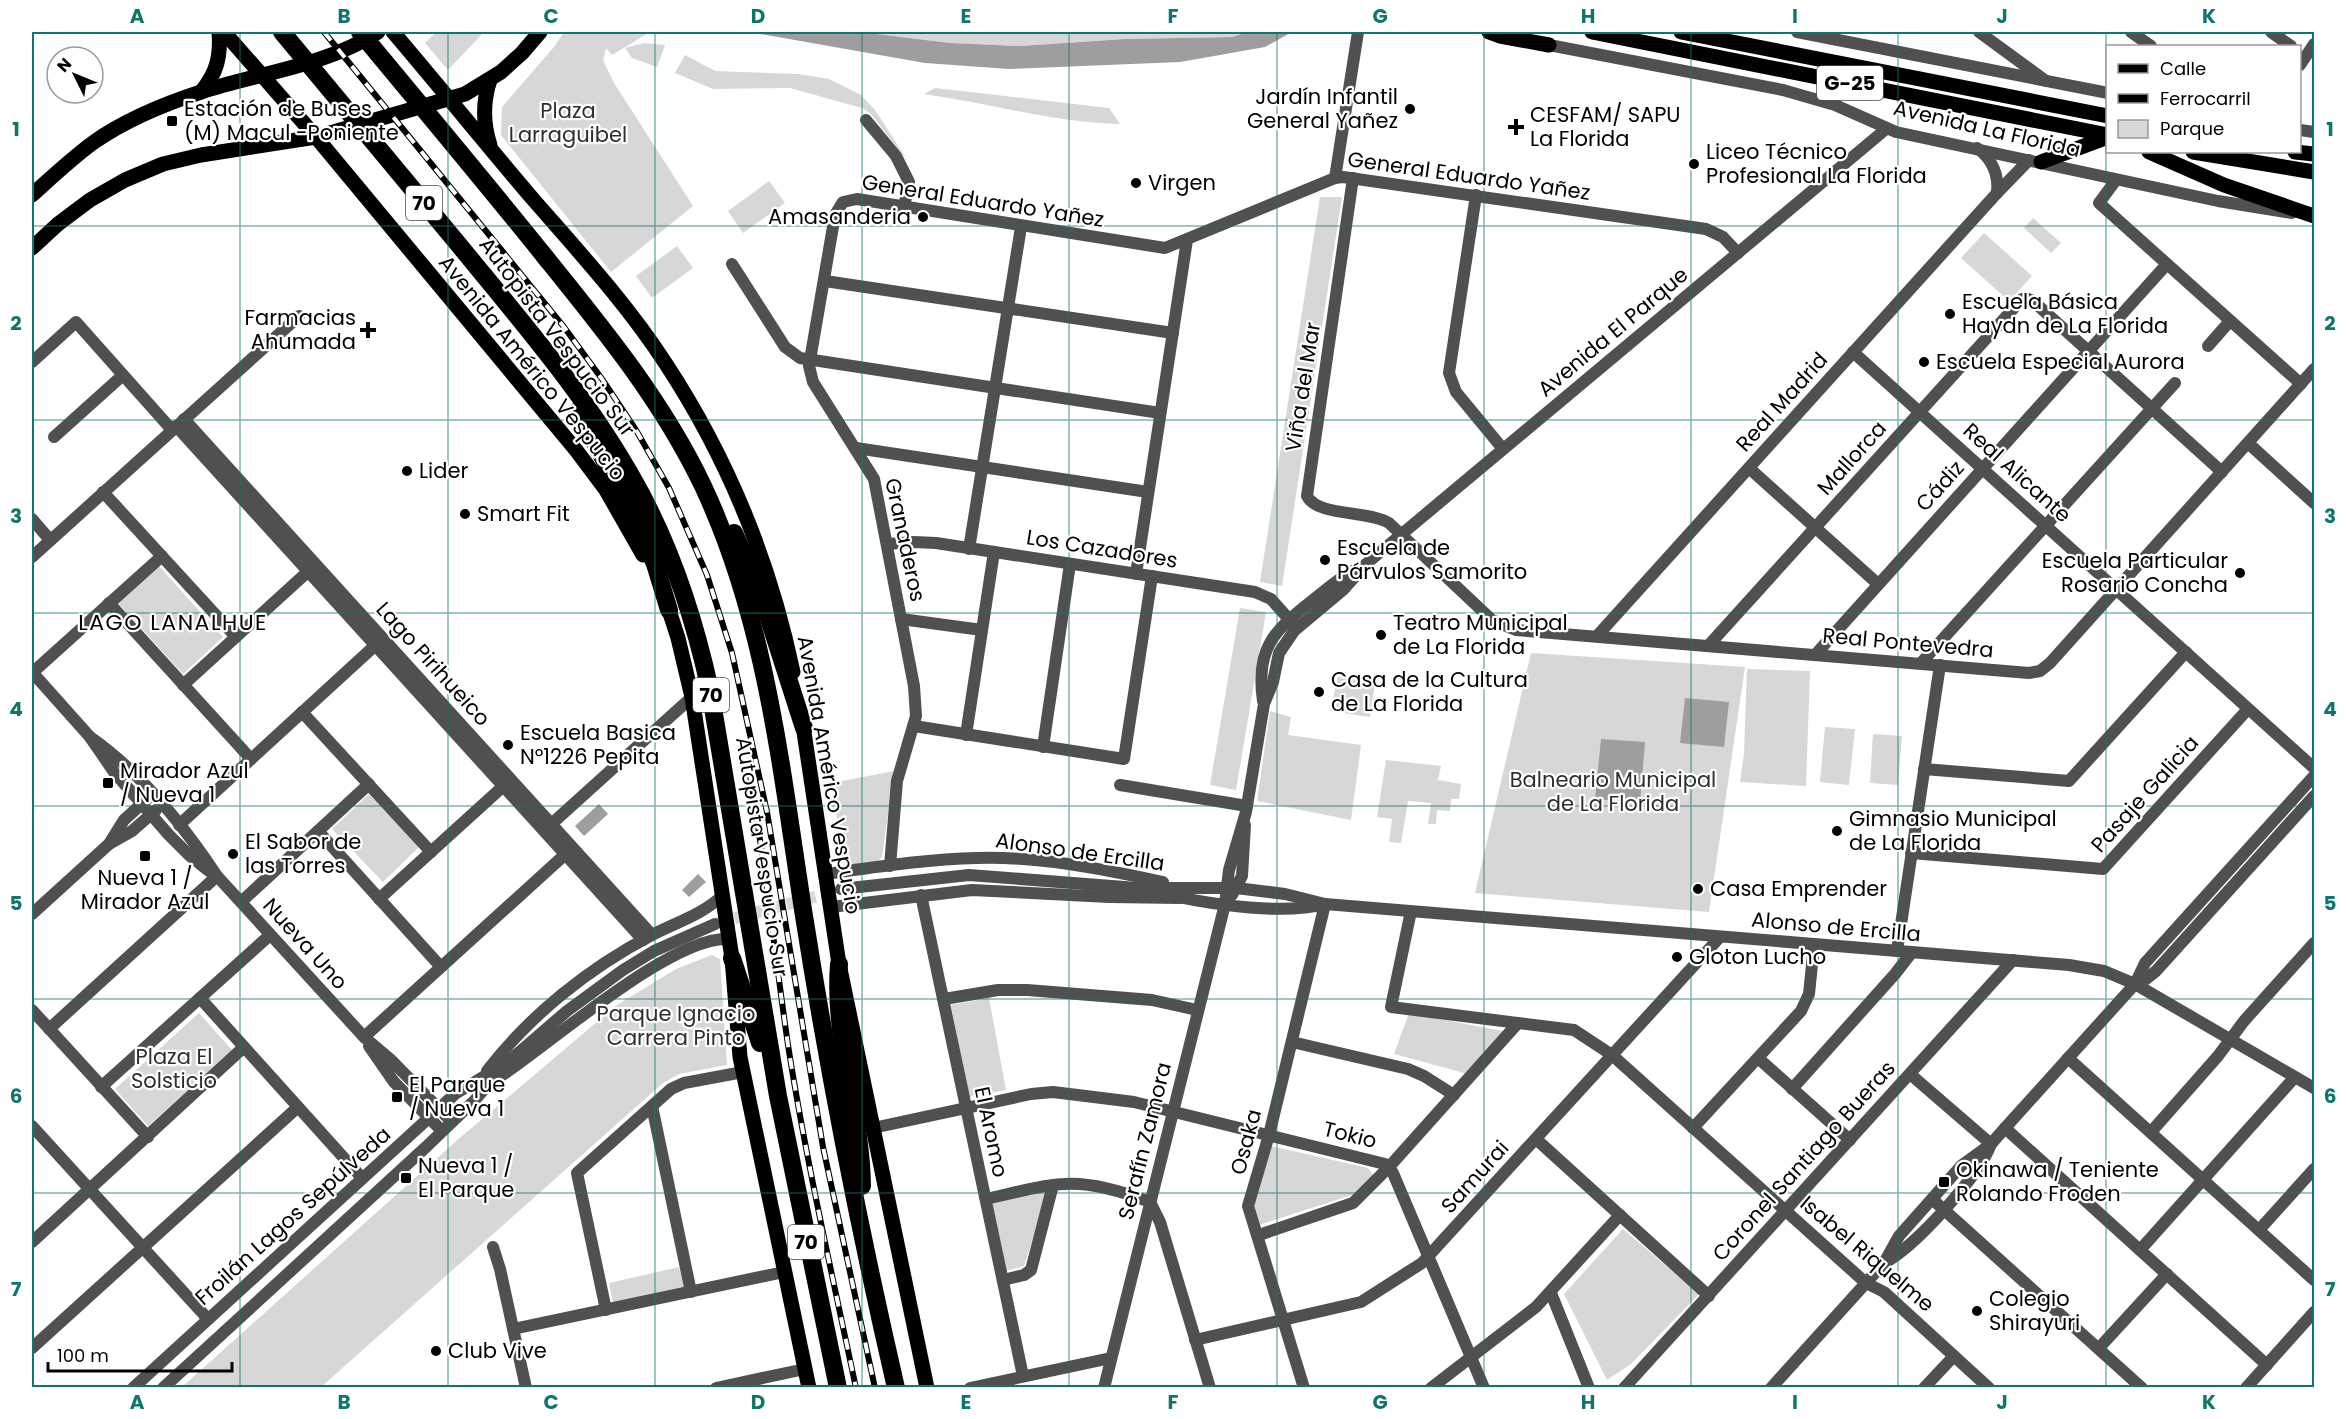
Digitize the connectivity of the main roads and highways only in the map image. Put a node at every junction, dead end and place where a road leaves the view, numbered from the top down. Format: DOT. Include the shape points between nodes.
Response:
graph roads {
  1 [pos="219,32"];
  2 [pos="224,32"];
  3 [pos="282,32"];
  4 [pos="360,32"];
  5 [pos="378,32"];
  6 [pos="393,32"];
  7 [pos="540,32"];
  8 [pos="1489,32"];
  9 [pos="1592,32"];
  10 [pos="1681,32"];
  11 [pos="1549,45"];
  12 [pos="261,75"];
  13 [pos="490,80"];
  14 [pos="201,92"];
  15 [pos="450,100"];
  16 [pos="2106,116"];
  17 [pos="2106,136"];
  18 [pos="316,137"];
  19 [pos="2106,137"];
  20 [pos="492,152"];
  21 [pos="2151,153"];
  22 [pos="2199,153"];
  23 [pos="2035,161"];
  24 [pos="2314,172"];
  25 [pos="32,195"];
  26 [pos="2314,216"];
  27 [pos="32,248"];
  28 [pos="533,335"];
  29 [pos="703,487"];
  30 [pos="669,610"];
  31 [pos="804,728"];
  32 [pos="732,958"];
  33 [pos="839,964"];
  34 [pos="778,1096"];
  35 [pos="861,1230"];
  36 [pos="809,1388"];
  37 [pos="838,1388"];
  38 [pos="896,1388"];
  39 [pos="927,1388"];
  1 -- 14 [label="main road" via="216,70"];
  2 -- 12 [label="main road, Avenida Américo Vespucio"];
  3 -- 28 [label="highway, Autopista Vespucio Sur / 70"];
  4 -- 29 [label="highway, Autopista Vespucio Sur" via="624,356 660,408"];
  5 -- 12 [label="main road" via="344,49"];
  6 -- 15 [label="main road, Avenida Américo Vespucio"];
  7 -- 13 [label="main road"];
  8 -- 11 [label="main road"];
  9 -- 17 [label="main road, Avenida La Florida / G-25"];
  10 -- 16 [label="main road, Avenida La Florida / G-25"];
  12 -- 14 [label="main road"];
  12 -- 18 [label="main road, Avenida Américo Vespucio"];
  13 -- 15 [label="main road"];
  13 -- 20 [label="main road" via="485,116"];
  14 -- 25 [label="main road" via="144,113 112,130"];
  15 -- 18 [label="main road"];
  15 -- 20 [label="main road, Avenida Américo Vespucio"];
  18 -- 27 [label="main road" via="162,164 90,200"];
  18 -- 30 [label="main road, Avenida Américo Vespucio" via="591,469 627,525"];
  19 -- 23 [label="main road"];
  20 -- 31 [label="main road, Avenida Américo Vespucio" via="630,313 699,418 738,496 761,556 782,625"];
  21 -- 26 [label="main road"];
  22 -- 24 [label="main road"];
  28 -- 30 [label="highway" via="636,519"];
  28 -- 34 [label="highway, Autopista Vespucio Sur / 70" via="596,419 635,483 664,544 691,616 719,738"];
  29 -- 31 [label="highway" via="728,523 753,573"];
  29 -- 35 [label="highway, Autopista Vespucio Sur" via="736,568 764,673 818,1003"];
  30 -- 32 [label="main road, Avenida Américo Vespucio" via="692,697"];
  31 -- 33 [label="main road, Avenida Américo Vespucio"];
  32 -- 34 [label="highway"];
  32 -- 36 [label="main road, Avenida Américo Vespucio" via="742,1072"];
  33 -- 35 [label="highway" via="837,1003 861,1162"];
  33 -- 39 [label="main road, Avenida Américo Vespucio"];
  34 -- 37 [label="highway, Autopista Vespucio Sur / 70"];
  35 -- 38 [label="highway, Autopista Vespucio Sur"];
}
